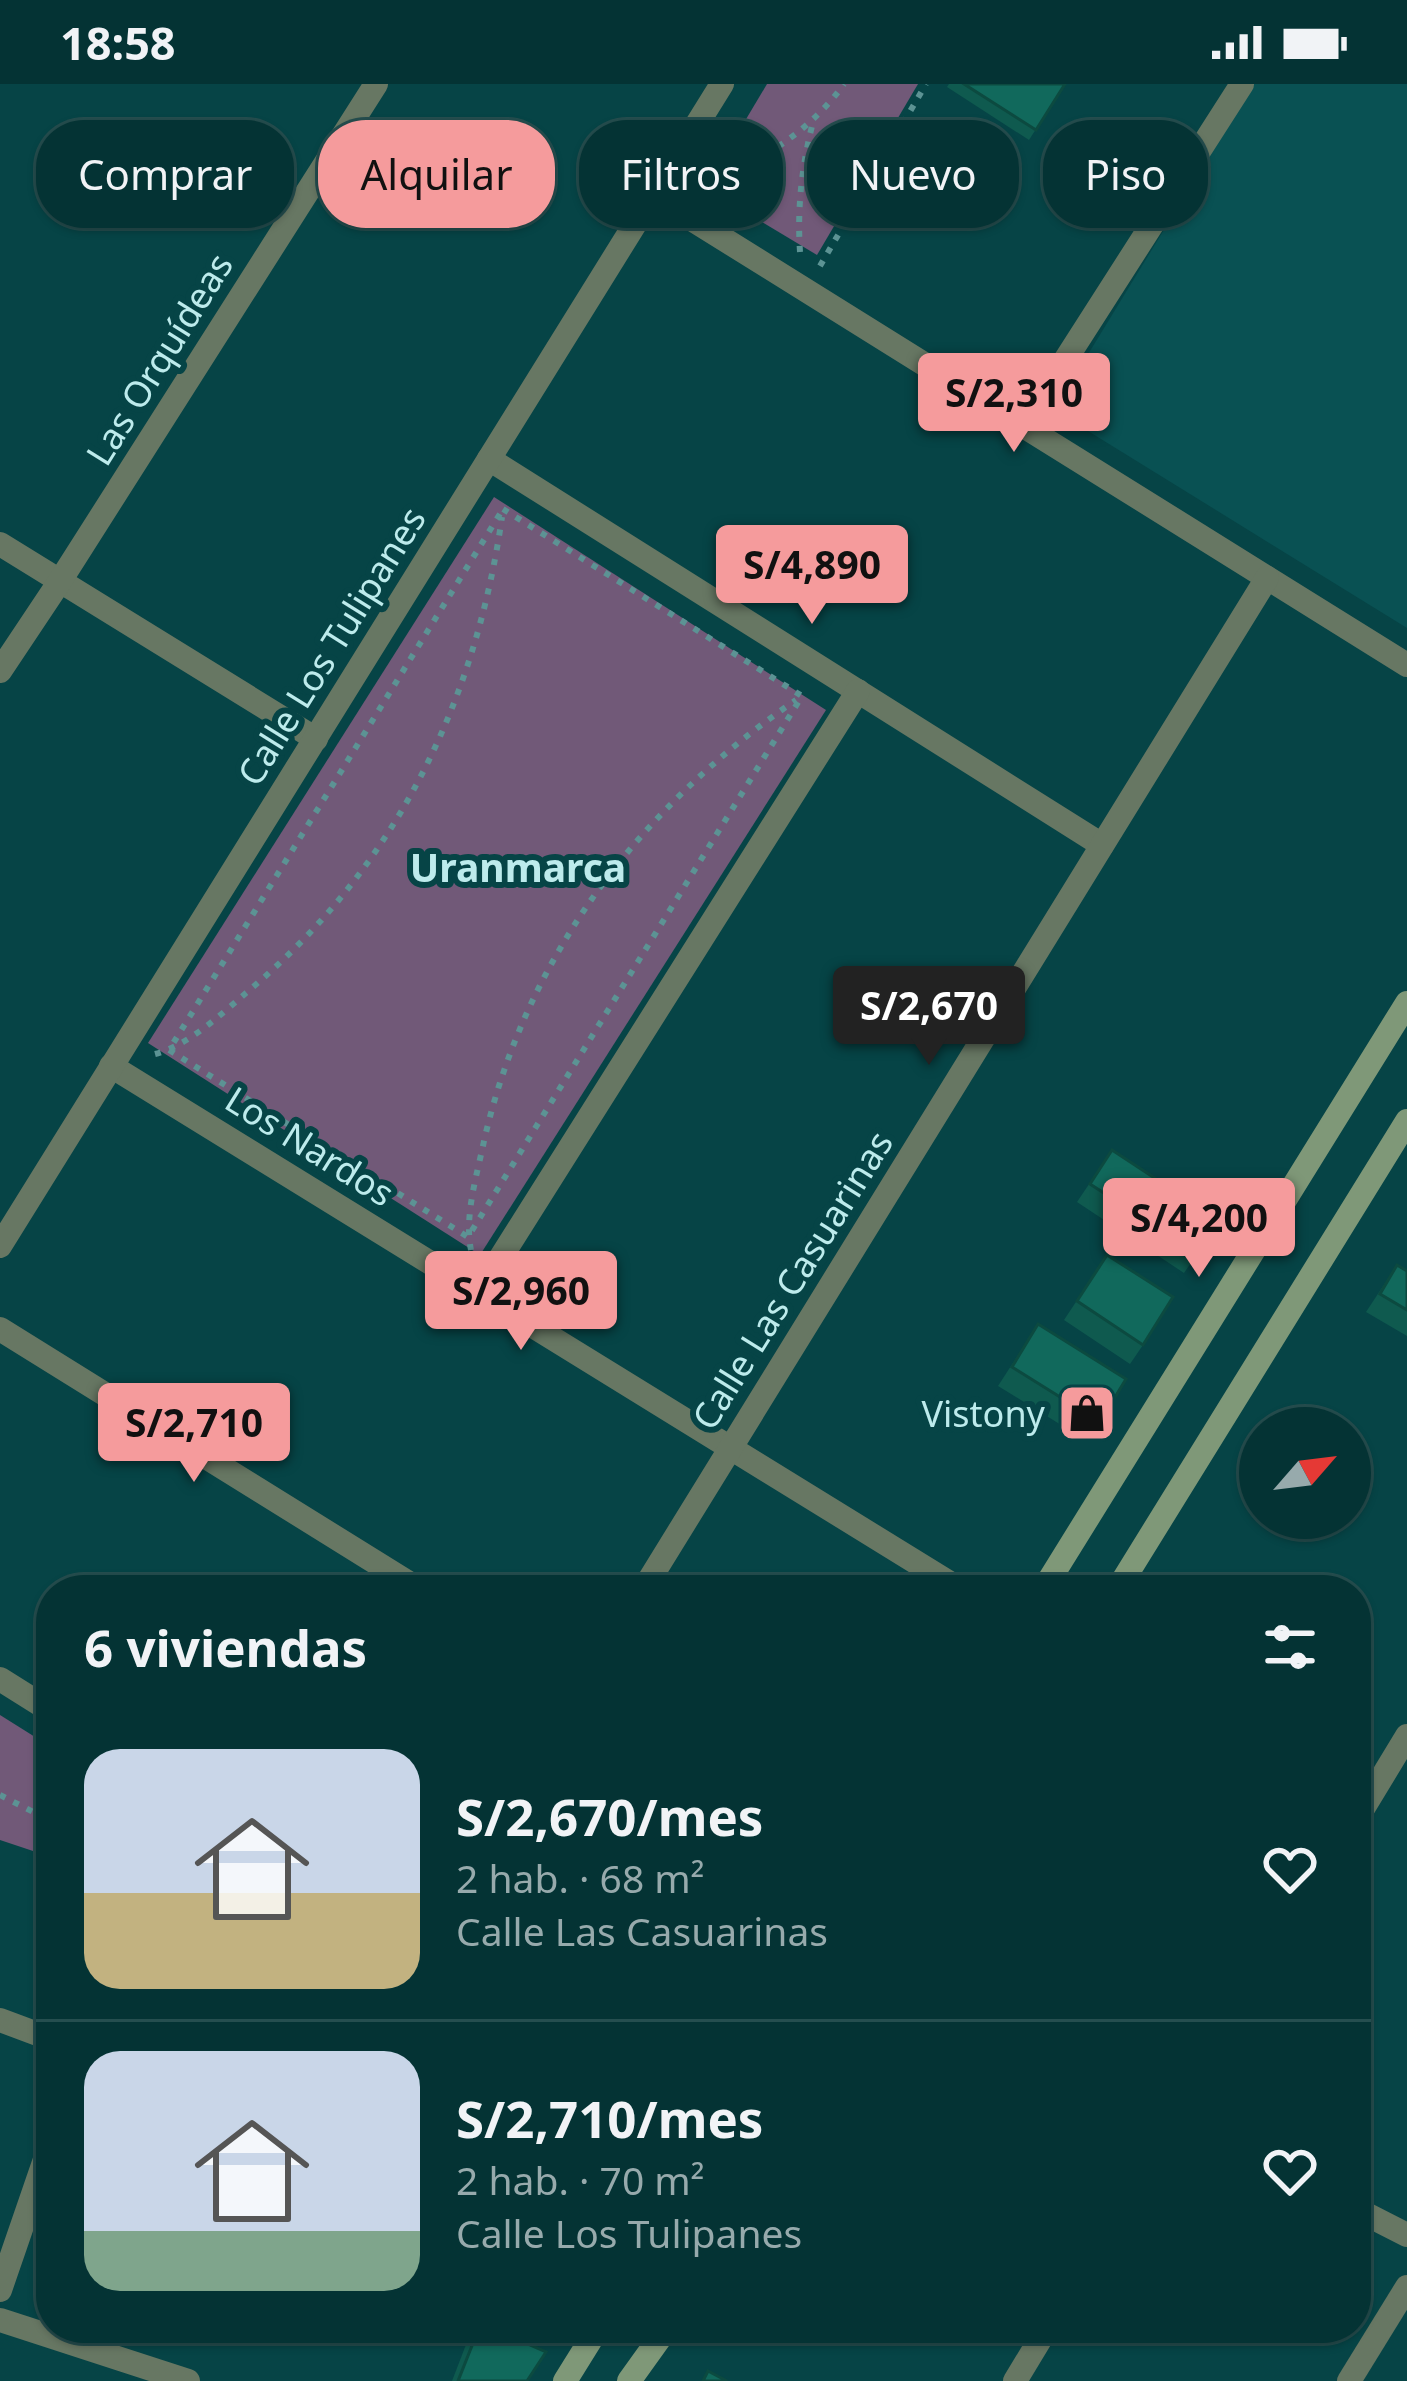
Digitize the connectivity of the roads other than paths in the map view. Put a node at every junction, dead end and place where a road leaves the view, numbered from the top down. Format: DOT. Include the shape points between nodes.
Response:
graph roads {
  1 [pos="376,84"];
  2 [pos="722,84"];
  3 [pos="1243,84"];
  4 [pos="700,120"];
  5 [pos="632,228"];
  6 [pos="706,228"];
  7 [pos="1023,426"];
  8 [pos="489,459"];
  9 [pos="0,544"];
  10 [pos="1267,578"];
  11 [pos="60,581"];
  12 [pos="1407,665"];
  13 [pos="0,671"];
  14 [pos="858,691"];
  15 [pos="316,739"];
  16 [pos="1102,844"];
  17 [pos="1407,1003"];
  18 [pos="111,1066"];
  19 [pos="1407,1121"];
  20 [pos="0,1246"];
  21 [pos="479,1292"];
  22 [pos="0,1329"];
  23 [pos="731,1448"];
  24 [pos="396,1575"];
  25 [pos="652,1575"];
  26 [pos="937,1575"];
  27 [pos="1051,1575"];
  28 [pos="1127,1575"];
  29 [pos="0,1679"];
  30 [pos="36,1702"];
  31 [pos="1407,1736"];
  32 [pos="1371,1795"];
  33 [pos="0,2020"];
  34 [pos="36,2033"];
  35 [pos="36,2186"];
  36 [pos="1371,2217"];
  37 [pos="1407,2235"];
  38 [pos="1407,2287"];
  39 [pos="0,2290"];
  40 [pos="0,2320"];
  41 [pos="36,2332"];
  42 [pos="70,2343"];
  43 [pos="589,2343"];
  44 [pos="656,2343"];
  45 [pos="1038,2343"];
  46 [pos="186,2381"];
  47 [pos="565,2381"];
  48 [pos="628,2381"];
  49 [pos="1015,2381"];
  50 [pos="1349,2381"];
  1 -- 11 [label="street, Las Orquídeas"];
  2 -- 4 [label="street, Calle Los Tulipanes"];
  3 -- 7 [label="street"];
  5 -- 8 [label="street, Calle Los Tulipanes"];
  6 -- 7 [label="street"];
  7 -- 10 [label="street"];
  8 -- 14 [label="street"];
  8 -- 15 [label="street, Calle Los Tulipanes"];
  9 -- 11 [label="street"];
  10 -- 12 [label="street"];
  10 -- 16 [label="street, Calle Las Casuarinas"];
  11 -- 13 [label="street, Las Orquídeas"];
  11 -- 15 [label="street"];
  14 -- 16 [label="street"];
  14 -- 21 [label="street"];
  15 -- 18 [label="street, Calle Los Tulipanes"];
  16 -- 23 [label="street, Calle Las Casuarinas"];
  17 -- 27 [label="main road"];
  18 -- 20 [label="street, Calle Los Tulipanes"];
  18 -- 21 [label="street, Los Nardos"];
  19 -- 28 [label="main road"];
  21 -- 23 [label="street, Los Nardos"];
  22 -- 24 [label="street"];
  23 -- 25 [label="street, Calle Las Casuarinas"];
  23 -- 26 [label="street, Los Nardos"];
  29 -- 30 [label="street"];
  31 -- 32 [label="street"];
  33 -- 34 [label="street"];
  35 -- 39 [label="street"];
  36 -- 37 [label="street"];
  38 -- 50 [label="street"];
  40 -- 41 [label="street"];
  42 -- 46 [label="street"];
  43 -- 47 [label="main road"];
  44 -- 48 [label="main road"];
  45 -- 49 [label="street"];
}
